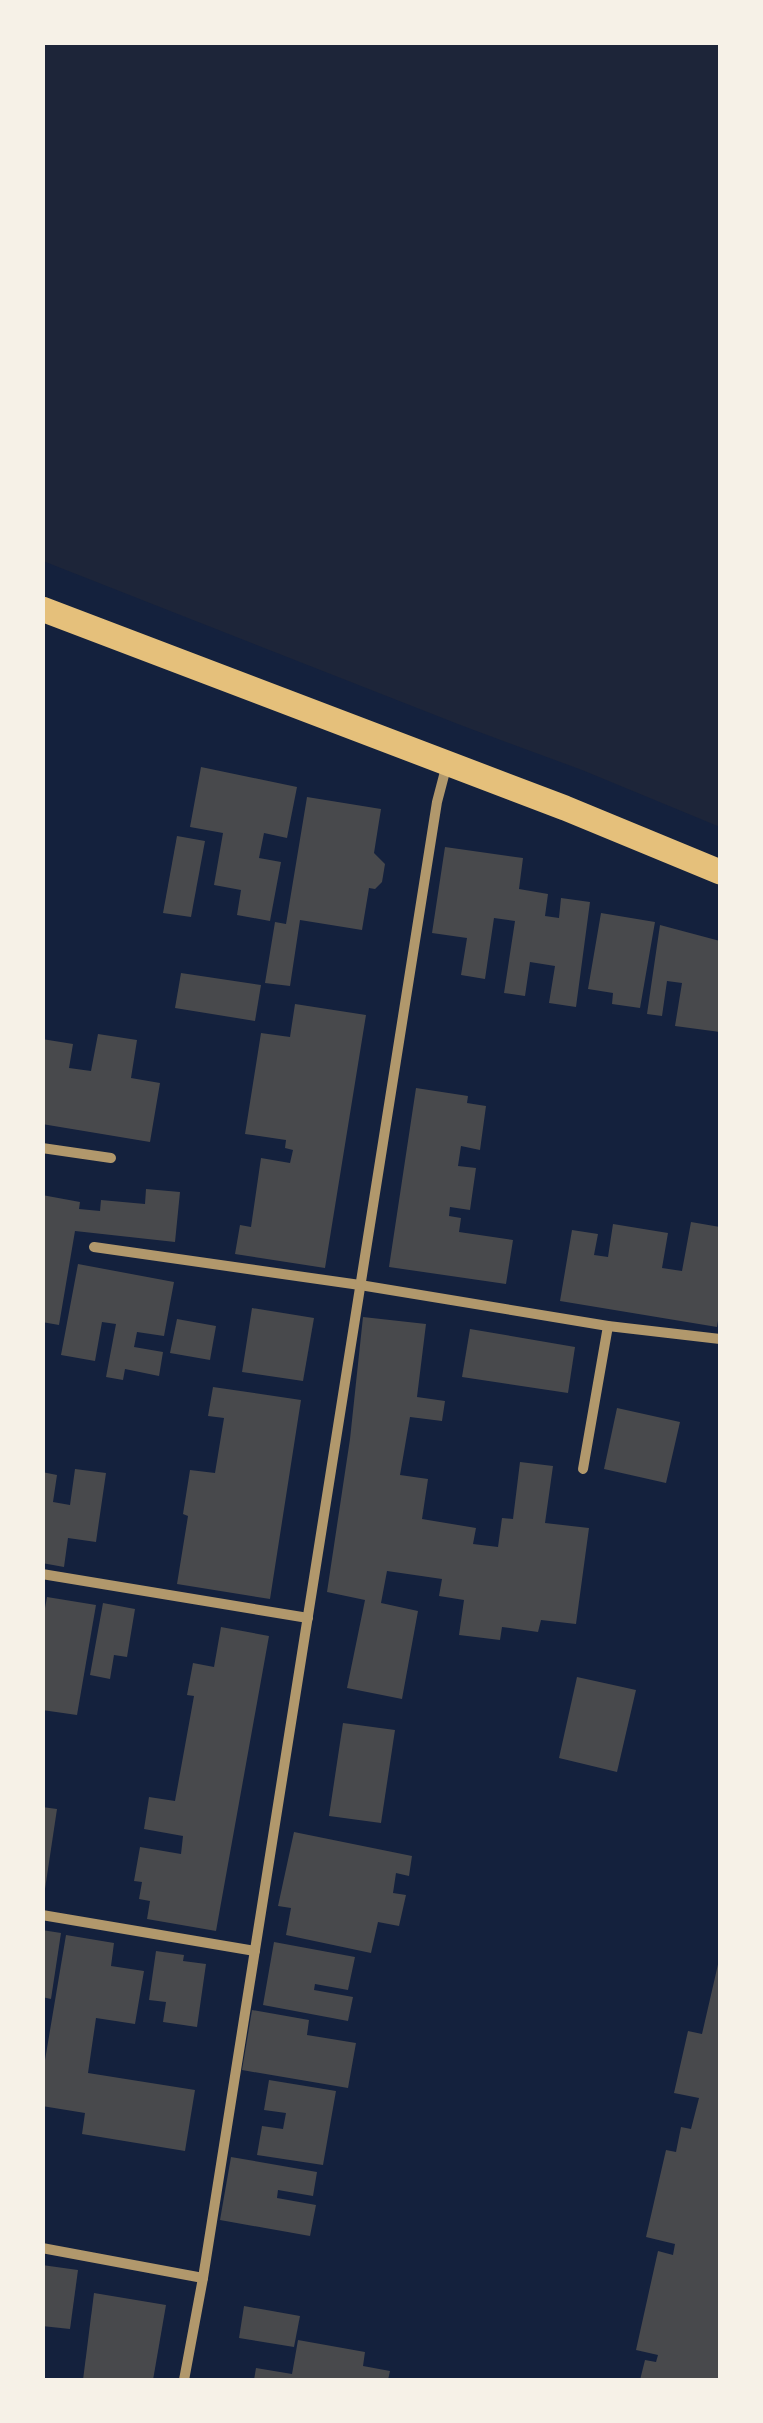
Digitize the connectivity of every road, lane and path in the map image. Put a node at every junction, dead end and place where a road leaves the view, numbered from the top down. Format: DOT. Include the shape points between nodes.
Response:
graph roads {
  1 [pos="42,608"];
  2 [pos="447,763"];
  3 [pos="720,872"];
  4 [pos="42,1148"];
  5 [pos="110,1158"];
  6 [pos="94,1248"];
  7 [pos="360,1286"];
  8 [pos="608,1326"];
  9 [pos="720,1339"];
  10 [pos="583,1469"];
  11 [pos="42,1574"];
  12 [pos="308,1618"];
  13 [pos="42,1916"];
  14 [pos="254,1951"];
  15 [pos="42,2248"];
  16 [pos="203,2278"];
  17 [pos="184,2380"];
  1 -- 2 [label="main road"];
  2 -- 3 [label="main road"];
  2 -- 7 [label="street"];
  4 -- 5 [label="street"];
  6 -- 7 [label="street"];
  7 -- 8 [label="street"];
  7 -- 12 [label="street"];
  8 -- 9 [label="street"];
  8 -- 10 [label="street"];
  11 -- 12 [label="street"];
  12 -- 14 [label="street"];
  13 -- 14 [label="street"];
  14 -- 16 [label="street"];
  15 -- 16 [label="street"];
  16 -- 17 [label="street"];
}
